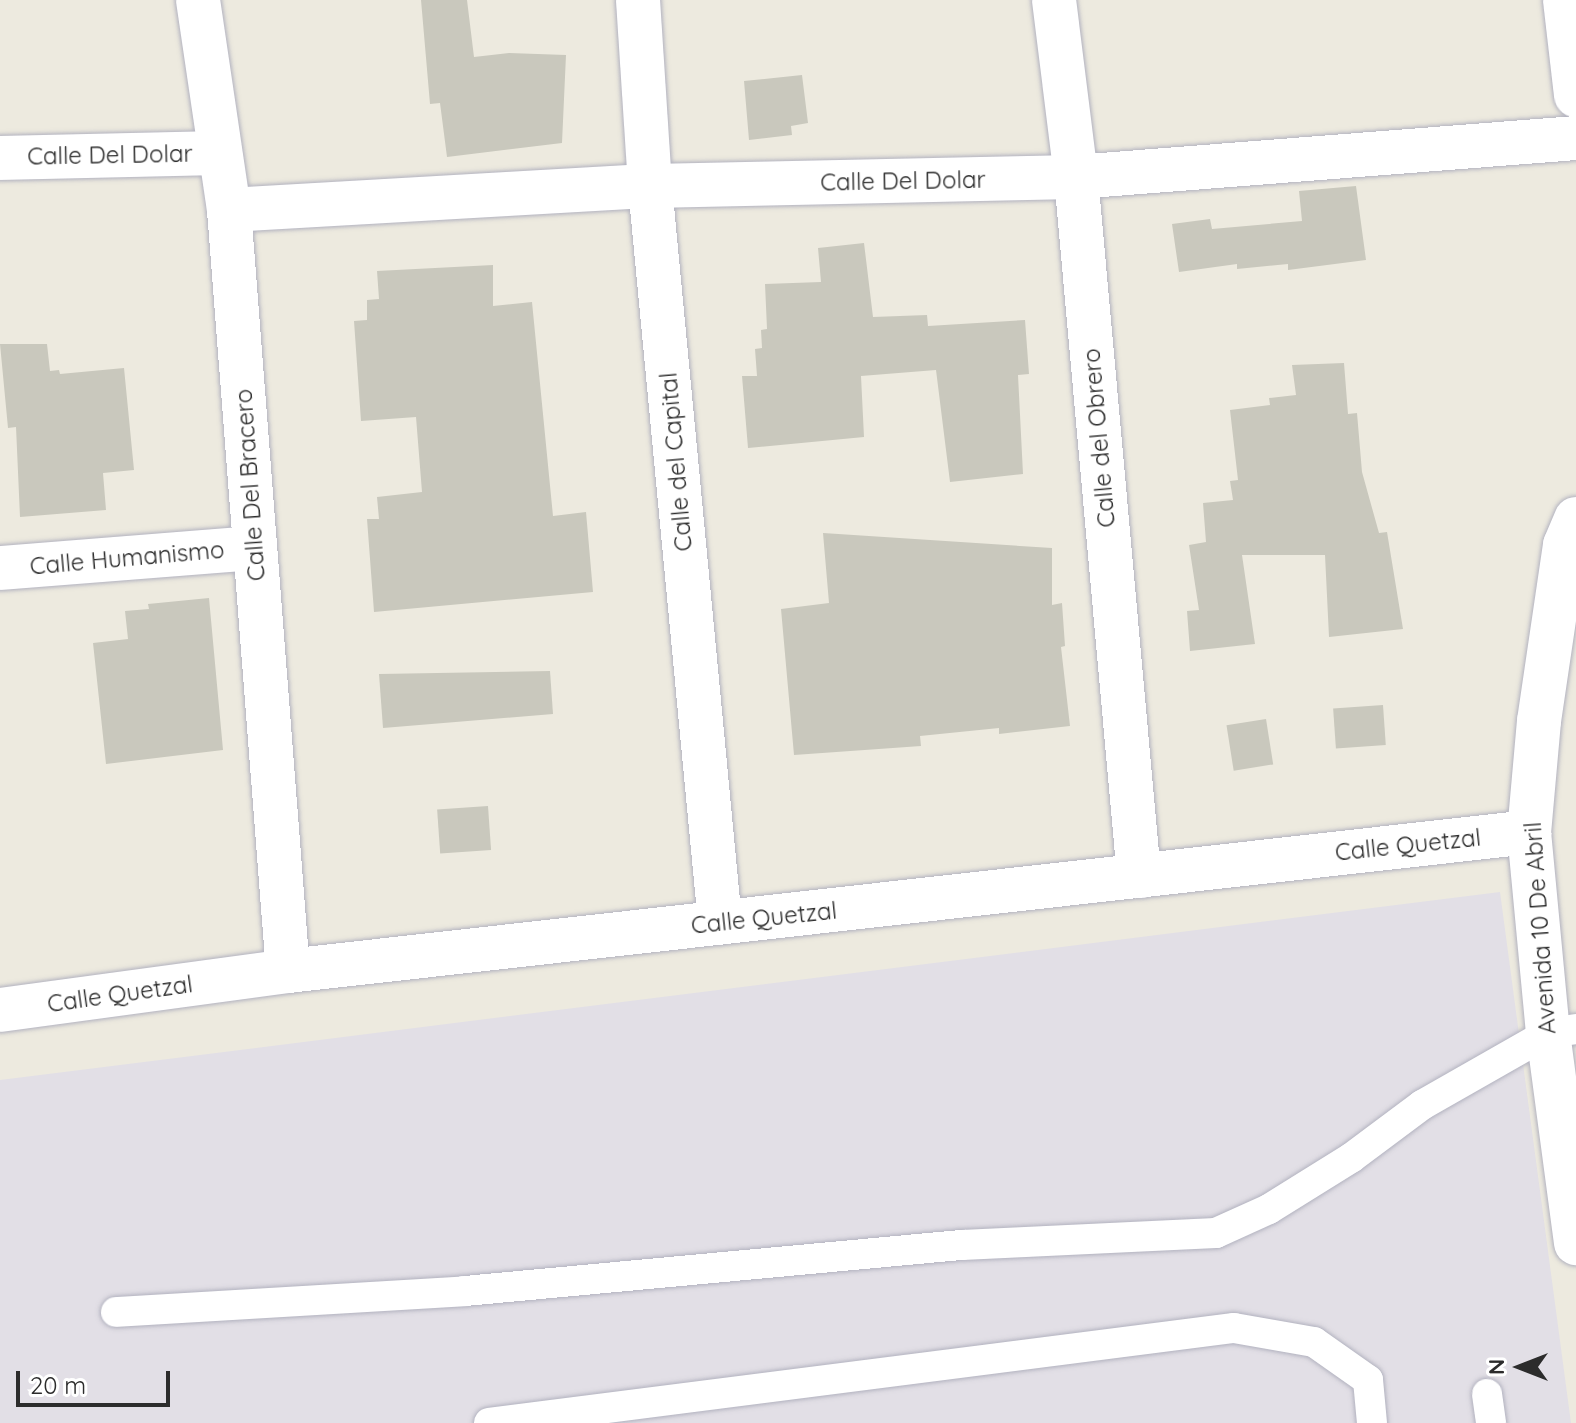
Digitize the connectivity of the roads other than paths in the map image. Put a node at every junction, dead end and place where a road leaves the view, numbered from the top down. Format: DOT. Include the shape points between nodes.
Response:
graph roads {
  1 [pos="198,0"];
  2 [pos="638,0"];
  3 [pos="1054,0"];
  4 [pos="1565,0"];
  5 [pos="1576,95"];
  6 [pos="1576,138"];
  7 [pos="219,153"];
  8 [pos="0,158"];
  9 [pos="1076,177"];
  10 [pos="650,186"];
  11 [pos="229,210"];
  12 [pos="1576,519"];
  13 [pos="254,548"];
  14 [pos="0,568"];
  15 [pos="1529,832"];
  16 [pos="1139,876"];
  17 [pos="720,923"];
  18 [pos="288,971"];
  19 [pos="0,1010"];
  20 [pos="1562,1031"];
  21 [pos="1576,1243"];
  22 [pos="116,1312"];
  23 [pos="489,1423"];
  24 [pos="1372,1423"];
  1 -- 7 [label="street, Calle Del Bracero"];
  2 -- 10 [label="street, Calle del Capital"];
  3 -- 9 [label="street, Calle del Obrero"];
  4 -- 5 [label="street"];
  6 -- 9 [label="street, Calle Del Dolar"];
  7 -- 8 [label="street, Calle Del Dolar"];
  7 -- 11 [label="street, Calle Del Bracero"];
  9 -- 10 [label="street, Calle Del Dolar"];
  9 -- 16 [label="street, Calle del Obrero"];
  10 -- 11 [label="street, Calle Del Dolar"];
  10 -- 17 [label="street, Calle del Capital"];
  11 -- 13 [label="street, Calle Del Bracero"];
  12 -- 15 [label="street, Avenida 10 De Abril" via="1565,545"];
  13 -- 14 [label="street, Calle Humanismo"];
  13 -- 18 [label="street, Calle Del Bracero"];
  15 -- 16 [label="street, Calle Quetzal"];
  15 -- 20 [label="street, Avenida 10 De Abril"];
  16 -- 17 [label="street, Calle Quetzal"];
  17 -- 18 [label="street, Calle Quetzal"];
  18 -- 19 [label="street, Calle Quetzal"];
  20 -- 21 [label="street, Avenida 10 De Abril"];
  20 -- 22 [label="lane" via="1422,1105 1269,1209 1216,1233 962,1245 465,1291"];
  23 -- 24 [label="lane" via="1234,1328 1314,1342 1368,1380"];
}
